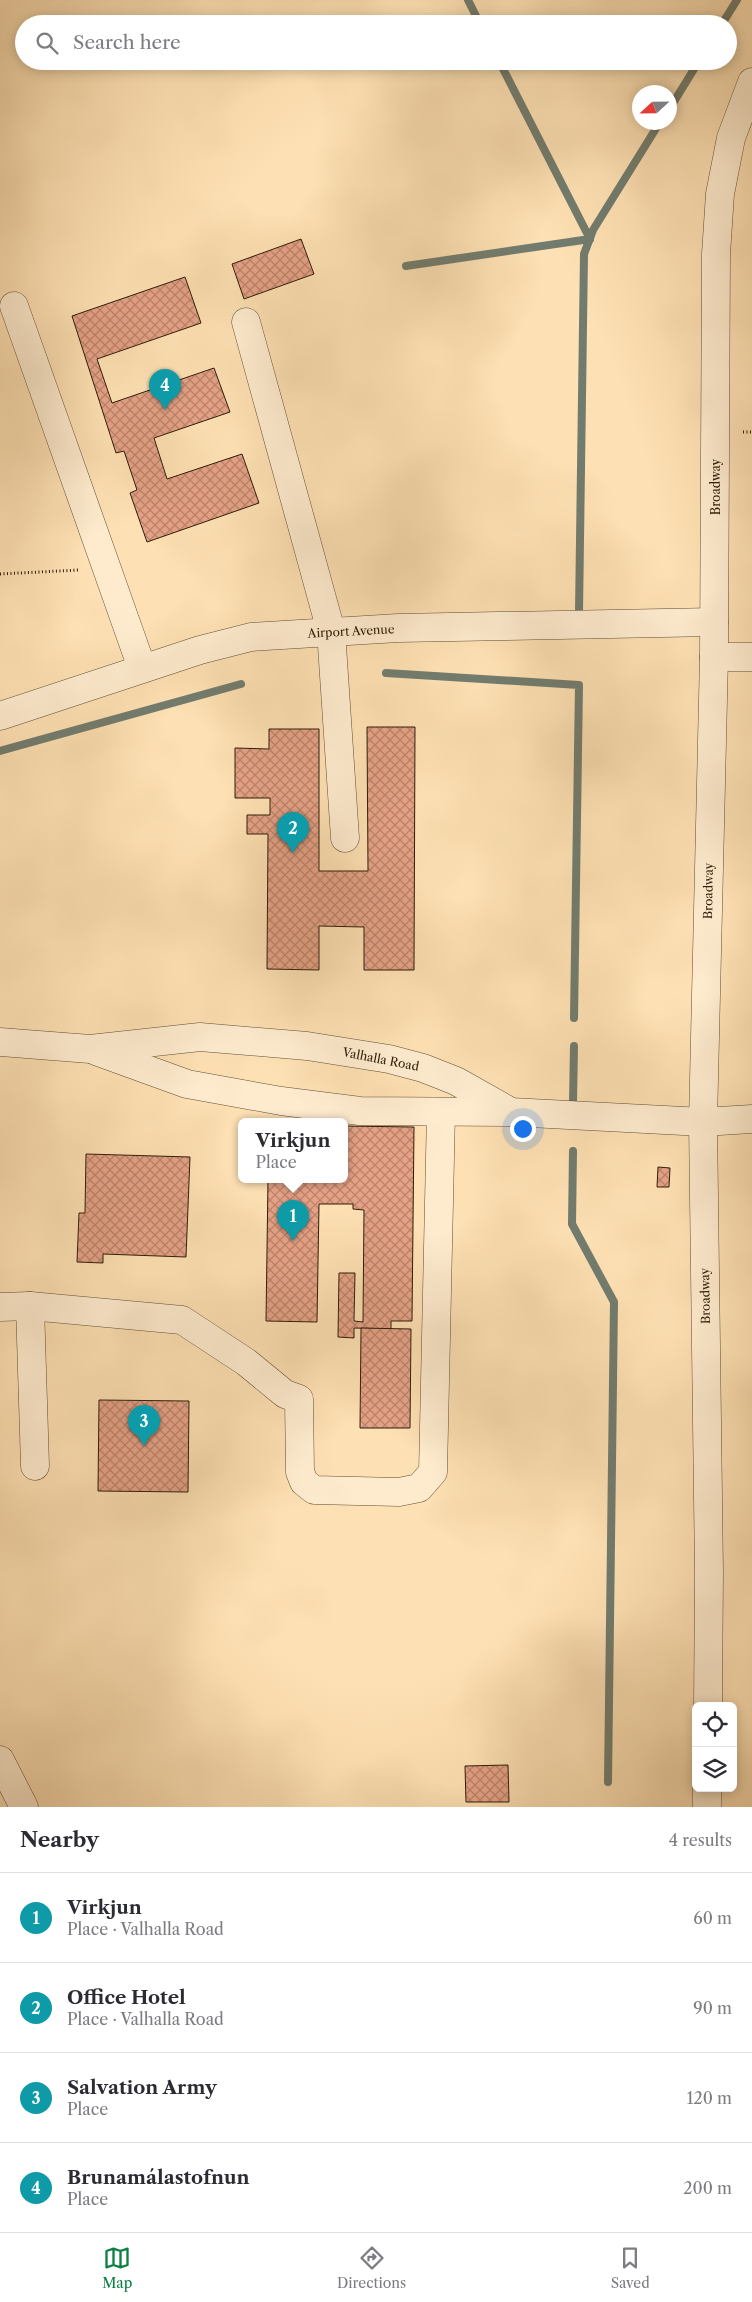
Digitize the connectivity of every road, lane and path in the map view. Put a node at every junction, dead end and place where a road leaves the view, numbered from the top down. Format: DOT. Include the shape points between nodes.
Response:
graph roads {
  1 [pos="752,82"];
  2 [pos="742,143"];
  3 [pos="14,306"];
  4 [pos="246,322"];
  5 [pos="103,561"];
  6 [pos="0,574"];
  7 [pos="714,622"];
  8 [pos="331,631"];
  9 [pos="714,657"];
  10 [pos="752,657"];
  11 [pos="142,668"];
  12 [pos="0,716"];
  13 [pos="345,838"];
  14 [pos="0,1042"];
  15 [pos="90,1049"];
  16 [pos="441,1112"];
  17 [pos="511,1112"];
  18 [pos="752,1119"];
  19 [pos="703,1122"];
  20 [pos="0,1306"];
  21 [pos="30,1306"];
  22 [pos="34,1466"];
  23 [pos="708,1702"];
  24 [pos="0,1760"];
  25 [pos="707,1792"];
  26 [pos="24,1807"];
  27 [pos="707,1807"];
  1 -- 2 [label="street, Broadway"];
  2 -- 7 [label="street, Broadway" via="720,194 716,254"];
  3 -- 5 [label="street"];
  4 -- 8 [label="street"];
  5 -- 6 [label="path" via="78,570"];
  5 -- 11 [label="street"];
  7 -- 8 [label="street, Airport Avenue"];
  7 -- 9 [label="street, Broadway"];
  8 -- 11 [label="street, Airport Avenue" via="251,638"];
  8 -- 13 [label="street"];
  9 -- 10 [label="street"];
  9 -- 19 [label="street, Broadway"];
  11 -- 12 [label="street, Airport Avenue"];
  14 -- 15 [label="street, Valhalla Road"];
  15 -- 16 [label="street" via="187,1084 281,1101 360,1111"];
  15 -- 17 [label="street, Valhalla Road" via="200,1037 307,1046 389,1059 423,1068 456,1081"];
  16 -- 17 [label="street"];
  16 -- 21 [label="street" via="433,1472 419,1488 400,1492 314,1490 304,1482 300,1472 299,1399 285,1394 246,1362 182,1320"];
  17 -- 19 [label="street, Valhalla Road"];
  18 -- 19 [label="street, Valhalla Road"];
  19 -- 23 [label="street, Broadway"];
  20 -- 21 [label="street"];
  21 -- 22 [label="street"];
  24 -- 26 [label="street"];
  25 -- 27 [label="street"];
}
